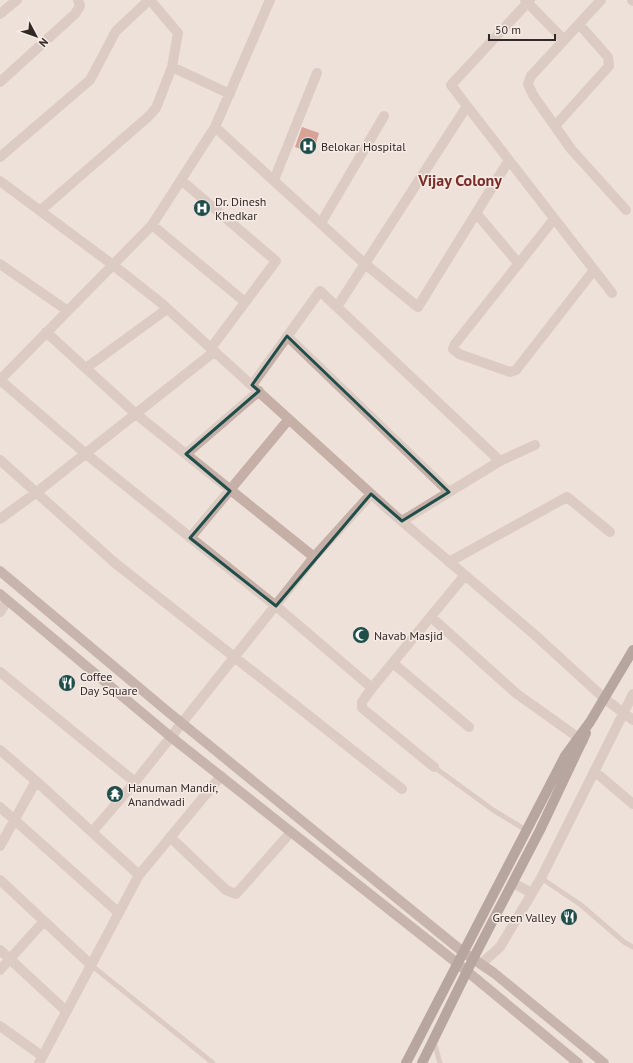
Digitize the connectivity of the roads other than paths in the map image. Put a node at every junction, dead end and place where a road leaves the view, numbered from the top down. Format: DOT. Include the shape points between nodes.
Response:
graph roads {
  1 [pos="17,0"];
  2 [pos="78,0"];
  3 [pos="150,0"];
  4 [pos="270,0"];
  5 [pos="601,0"];
  6 [pos="527,1"];
  7 [pos="0,14"];
  8 [pos="579,24"];
  9 [pos="564,40"];
  10 [pos="172,67"];
  11 [pos="317,73"];
  12 [pos="0,82"];
  13 [pos="230,94"];
  14 [pos="467,106"];
  15 [pos="384,116"];
  16 [pos="555,126"];
  17 [pos="215,127"];
  18 [pos="0,157"];
  19 [pos="509,160"];
  20 [pos="0,180"];
  21 [pos="181,180"];
  22 [pos="274,180"];
  23 [pos="41,210"];
  24 [pos="626,210"];
  25 [pos="476,213"];
  26 [pos="554,219"];
  27 [pos="321,223"];
  28 [pos="152,226"];
  29 [pos="113,264"];
  30 [pos="366,264"];
  31 [pos="519,264"];
  32 [pos="2,269"];
  33 [pos="594,270"];
  34 [pos="612,293"];
  35 [pos="245,302"];
  36 [pos="338,307"];
  37 [pos="167,308"];
  38 [pos="68,311"];
  39 [pos="46,332"];
  40 [pos="288,336"];
  41 [pos="213,350"];
  42 [pos="86,368"];
  43 [pos="0,380"];
  44 [pos="256,388"];
  45 [pos="136,414"];
  46 [pos="289,419"];
  47 [pos="535,445"];
  48 [pos="86,454"];
  49 [pos="186,454"];
  50 [pos="0,460"];
  51 [pos="500,461"];
  52 [pos="230,491"];
  53 [pos="37,492"];
  54 [pos="449,492"];
  55 [pos="371,494"];
  56 [pos="0,520"];
  57 [pos="402,521"];
  58 [pos="610,532"];
  59 [pos="190,538"];
  60 [pos="314,557"];
  61 [pos="449,562"];
  62 [pos="0,571"];
  63 [pos="465,575"];
  64 [pos="4,597"];
  65 [pos="276,606"];
  66 [pos="0,612"];
  67 [pos="431,617"];
  68 [pos="633,650"];
  69 [pos="234,658"];
  70 [pos="394,664"];
  71 [pos="0,672"];
  72 [pos="372,688"];
  73 [pos="633,694"];
  74 [pos="605,700"];
  75 [pos="624,712"];
  76 [pos="633,720"];
  77 [pos="182,724"];
  78 [pos="469,727"];
  79 [pos="171,737"];
  80 [pos="581,739"];
  81 [pos="0,750"];
  82 [pos="434,767"];
  83 [pos="594,771"];
  84 [pos="221,776"];
  85 [pos="36,781"];
  86 [pos="135,782"];
  87 [pos="402,789"];
  88 [pos="633,804"];
  89 [pos="0,807"];
  90 [pos="15,819"];
  91 [pos="526,830"];
  92 [pos="92,832"];
  93 [pos="291,832"];
  94 [pos="170,838"];
  95 [pos="0,846"];
  96 [pos="139,875"];
  97 [pos="541,878"];
  98 [pos="0,880"];
  99 [pos="513,883"];
  100 [pos="532,893"];
  101 [pos="119,913"];
  102 [pos="44,921"];
  103 [pos="633,948"];
  104 [pos="0,950"];
  105 [pos="463,952"];
  106 [pos="10,959"];
  107 [pos="477,961"];
  108 [pos="457,963"];
  109 [pos="91,965"];
  110 [pos="0,970"];
  111 [pos="467,971"];
  112 [pos="66,1011"];
  113 [pos="0,1026"];
  114 [pos="434,1042"];
  115 [pos="41,1059"];
  116 [pos="212,1063"];
  117 [pos="406,1063"];
  118 [pos="422,1063"];
  119 [pos="440,1063"];
  120 [pos="578,1063"];
  121 [pos="604,1063"];
  1 -- 7 [label="street"];
  2 -- 12 [label="street" via="80,6 75,14"];
  3 -- 10 [label="street" via="178,33"];
  3 -- 18 [label="street" via="116,31 90,80"];
  4 -- 13 [label="street"];
  5 -- 8 [label="street"];
  6 -- 9 [label="street"];
  6 -- 14 [label="street" via="451,85"];
  8 -- 9 [label="street"];
  8 -- 16 [label="street" via="608,56 609,66"];
  9 -- 16 [label="street" via="531,76 528,84"];
  10 -- 13 [label="street"];
  10 -- 23 [label="street" via="156,108 149,116"];
  11 -- 22 [label="street"];
  13 -- 17 [label="street"];
  14 -- 19 [label="street"];
  14 -- 30 [label="street"];
  15 -- 27 [label="street"];
  16 -- 24 [label="street"];
  17 -- 21 [label="street"];
  17 -- 22 [label="street"];
  19 -- 25 [label="street"];
  19 -- 26 [label="street"];
  20 -- 23 [label="street"];
  21 -- 28 [label="street"];
  21 -- 35 [label="street" via="276,261"];
  22 -- 27 [label="street"];
  23 -- 29 [label="street"];
  25 -- 30 [label="street" via="418,307"];
  25 -- 31 [label="street"];
  26 -- 31 [label="street"];
  26 -- 33 [label="street"];
  27 -- 30 [label="street"];
  28 -- 29 [label="street"];
  28 -- 35 [label="street"];
  29 -- 37 [label="street"];
  29 -- 38 [label="street"];
  30 -- 36 [label="street"];
  31 -- 33 [label="street" via="455,344 455,352 510,372 516,370"];
  32 -- 38 [label="street"];
  33 -- 34 [label="street"];
  35 -- 41 [label="street"];
  36 -- 40 [label="street" via="320,291"];
  36 -- 51 [label="street"];
  37 -- 41 [label="street"];
  37 -- 42 [label="street"];
  38 -- 39 [label="street"];
  39 -- 42 [label="street"];
  39 -- 43 [label="street"];
  40 -- 44 [label="street"];
  40 -- 54 [label="street"];
  41 -- 44 [label="street"];
  41 -- 45 [label="street"];
  42 -- 45 [label="street"];
  43 -- 48 [label="street"];
  44 -- 46 [label="street"];
  44 -- 49 [label="street"];
  45 -- 48 [label="street"];
  45 -- 49 [label="street"];
  46 -- 52 [label="street"];
  46 -- 55 [label="street"];
  47 -- 51 [label="street"];
  48 -- 53 [label="street"];
  48 -- 59 [label="street"];
  49 -- 52 [label="street"];
  50 -- 53 [label="street"];
  51 -- 54 [label="street"];
  52 -- 59 [label="street"];
  52 -- 60 [label="street"];
  53 -- 56 [label="street"];
  53 -- 69 [label="street" via="116,564"];
  54 -- 57 [label="street"];
  55 -- 57 [label="street"];
  55 -- 60 [label="street"];
  57 -- 61 [label="street"];
  58 -- 61 [label="street" via="567,497"];
  59 -- 65 [label="street"];
  60 -- 65 [label="street"];
  61 -- 63 [label="street"];
  62 -- 77 [label="main road"];
  63 -- 67 [label="street"];
  63 -- 74 [label="street"];
  64 -- 66 [label="street"];
  64 -- 79 [label="main road"];
  65 -- 69 [label="street"];
  65 -- 72 [label="street"];
  67 -- 70 [label="street"];
  67 -- 80 [label="street" via="517,694"];
  68 -- 74 [label="main road"];
  69 -- 77 [label="street"];
  69 -- 87 [label="street"];
  70 -- 72 [label="street"];
  70 -- 78 [label="street"];
  71 -- 86 [label="street"];
  72 -- 82 [label="street" via="362,702 362,708"];
  73 -- 75 [label="street"];
  74 -- 75 [label="street"];
  74 -- 80 [label="main road"];
  75 -- 76 [label="street"];
  75 -- 83 [label="street"];
  77 -- 79 [label="street"];
  77 -- 105 [label="main road"];
  79 -- 84 [label="main road"];
  79 -- 86 [label="street"];
  80 -- 91 [label="main road" via="565,756"];
  80 -- 99 [label="main road"];
  81 -- 85 [label="street"];
  82 -- 91 [label="lane" via="492,810"];
  83 -- 88 [label="street"];
  83 -- 97 [label="street"];
  84 -- 93 [label="main road"];
  84 -- 94 [label="street"];
  85 -- 90 [label="street"];
  85 -- 92 [label="street"];
  86 -- 92 [label="street"];
  89 -- 90 [label="street"];
  90 -- 95 [label="street"];
  90 -- 101 [label="street"];
  91 -- 105 [label="main road"];
  92 -- 96 [label="street"];
  93 -- 94 [label="street" via="236,894 226,890"];
  93 -- 108 [label="main road"];
  94 -- 96 [label="street"];
  96 -- 101 [label="street"];
  97 -- 100 [label="street"];
  97 -- 103 [label="lane" via="581,905"];
  98 -- 102 [label="street"];
  99 -- 100 [label="street"];
  99 -- 107 [label="main road"];
  100 -- 107 [label="street" via="500,948"];
  101 -- 109 [label="street"];
  102 -- 106 [label="street"];
  102 -- 109 [label="street"];
  104 -- 106 [label="street"];
  105 -- 107 [label="main road"];
  105 -- 108 [label="main road"];
  106 -- 110 [label="street"];
  106 -- 112 [label="street"];
  107 -- 111 [label="main road"];
  107 -- 121 [label="main road"];
  108 -- 111 [label="main road"];
  108 -- 117 [label="main road"];
  109 -- 112 [label="street"];
  109 -- 116 [label="lane"];
  111 -- 114 [label="main road"];
  111 -- 120 [label="main road"];
  112 -- 115 [label="street"];
  113 -- 115 [label="street"];
  114 -- 118 [label="main road"];
  114 -- 119 [label="lane"];
}
